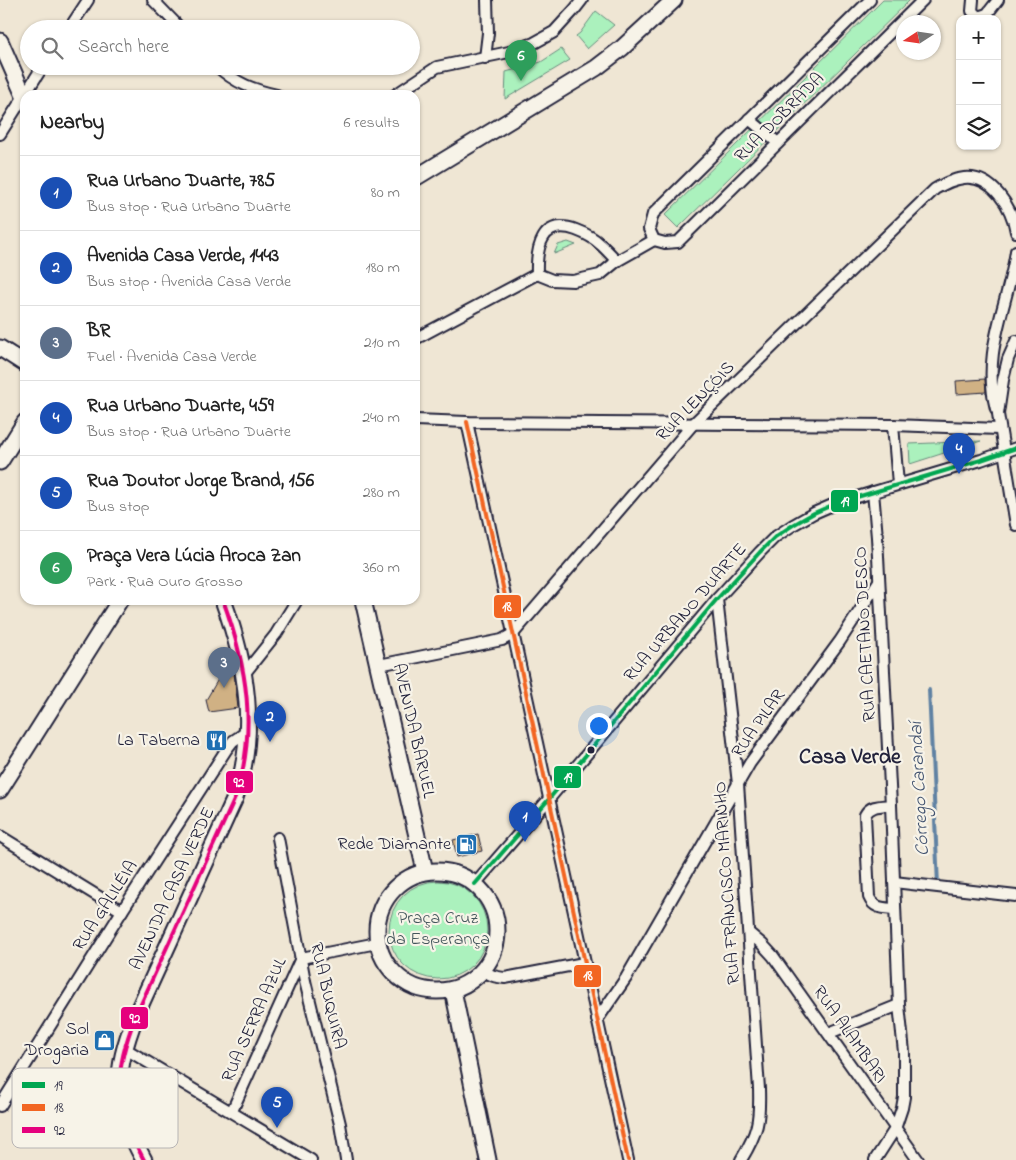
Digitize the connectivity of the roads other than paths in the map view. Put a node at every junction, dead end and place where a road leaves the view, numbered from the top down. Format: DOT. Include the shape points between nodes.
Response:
graph roads {
  1 [pos="88,0"];
  2 [pos="153,0"];
  3 [pos="488,0"];
  4 [pos="582,0"];
  5 [pos="674,0"];
  6 [pos="870,0"];
  7 [pos="923,0"];
  8 [pos="972,0"];
  9 [pos="998,0"];
  10 [pos="74,20"];
  11 [pos="172,20"];
  12 [pos="0,41"];
  13 [pos="485,58"];
  14 [pos="37,75"];
  15 [pos="227,75"];
  16 [pos="21,90"];
  17 [pos="28,90"];
  18 [pos="256,90"];
  19 [pos="402,90"];
  20 [pos="20,103"];
  21 [pos="749,119"];
  22 [pos="0,134"];
  23 [pos="778,143"];
  24 [pos="420,175"];
  25 [pos="1016,232"];
  26 [pos="654,240"];
  27 [pos="1016,251"];
  28 [pos="617,261"];
  29 [pos="537,274"];
  30 [pos="420,336"];
  31 [pos="1016,341"];
  32 [pos="0,348"];
  33 [pos="20,361"];
  34 [pos="998,414"];
  35 [pos="420,420"];
  36 [pos="467,422"];
  37 [pos="694,424"];
  38 [pos="893,425"];
  39 [pos="999,429"];
  40 [pos="20,430"];
  41 [pos="1016,448"];
  42 [pos="1003,452"];
  43 [pos="0,462"];
  44 [pos="898,484"];
  45 [pos="873,492"];
  46 [pos="1016,525"];
  47 [pos="879,581"];
  48 [pos="717,599"];
  49 [pos="117,605"];
  50 [pos="225,605"];
  51 [pos="294,605"];
  52 [pos="364,605"];
  53 [pos="513,634"];
  54 [pos="379,665"];
  55 [pos="245,673"];
  56 [pos="248,731"];
  57 [pos="738,784"];
  58 [pos="0,790"];
  59 [pos="548,799"];
  60 [pos="891,805"];
  61 [pos="0,836"];
  62 [pos="278,838"];
  63 [pos="425,872"];
  64 [pos="894,882"];
  65 [pos="475,884"];
  66 [pos="1016,896"];
  67 [pos="895,909"];
  68 [pos="122,910"];
  69 [pos="749,933"];
  70 [pos="377,944"];
  71 [pos="301,958"];
  72 [pos="584,963"];
  73 [pos="484,970"];
  74 [pos="452,990"];
  75 [pos="899,1005"];
  76 [pos="597,1020"];
  77 [pos="830,1033"];
  78 [pos="124,1048"];
  79 [pos="24,1068"];
  80 [pos="120,1068"];
  81 [pos="158,1068"];
  82 [pos="178,1080"];
  83 [pos="12,1087"];
  84 [pos="0,1106"];
  85 [pos="232,1112"];
  86 [pos="895,1129"];
  87 [pos="138,1148"];
  88 [pos="144,1160"];
  89 [pos="312,1160"];
  90 [pos="346,1160"];
  91 [pos="488,1160"];
  92 [pos="628,1160"];
  93 [pos="741,1160"];
  94 [pos="875,1160"];
  95 [pos="918,1160"];
  1 -- 10 [label="street"];
  2 -- 11 [label="street"];
  3 -- 13 [label="street"];
  4 -- 13 [label="street" via="554,32 534,43"];
  5 -- 24 [label="street" via="596,68"];
  6 -- 21 [label="street, RUA DOBRADA"];
  7 -- 23 [label="street, RUA DOBRADA"];
  8 -- 9 [label="street" via="972,11 978,17 987,14"];
  12 -- 16 [label="street"];
  13 -- 19 [label="street" via="437,67"];
  14 -- 17 [label="street"];
  15 -- 18 [label="street"];
  20 -- 22 [label="street"];
  21 -- 23 [label="street"];
  21 -- 26 [label="street, RUA DOBRADA" via="653,214 649,229"];
  23 -- 26 [label="street, RUA DOBRADA" via="678,242"];
  25 -- 37 [label="street, RUA LENÇÓIS" via="1010,211 997,191 988,184 973,178 945,183"];
  26 -- 28 [label="street"];
  27 -- 34 [label="street" via="992,355 991,384"];
  28 -- 29 [label="street" via="600,275 585,280 552,280"];
  28 -- 29 [label="street" via="600,243 585,234 568,228 554,228 543,236 539,244"];
  29 -- 30 [label="street"];
  31 -- 34 [label="street" via="1008,359"];
  32 -- 33 [label="street"];
  34 -- 39 [label="street"];
  35 -- 36 [label="street"];
  36 -- 37 [label="street"];
  36 -- 53 [label="street"];
  37 -- 38 [label="street"];
  37 -- 53 [label="street, RUA LENÇÓIS"];
  38 -- 39 [label="street"];
  38 -- 44 [label="street"];
  39 -- 42 [label="street"];
  40 -- 43 [label="street"];
  41 -- 42 [label="street, RUA URBANO DUARTE"];
  42 -- 44 [label="street, RUA URBANO DUARTE"];
  42 -- 46 [label="street"];
  44 -- 45 [label="street, RUA URBANO DUARTE"];
  45 -- 47 [label="street, RUA CAETANO DESCO"];
  45 -- 48 [label="street, RUA URBANO DUARTE" via="814,513 775,537"];
  47 -- 57 [label="street, RUA PILAR"];
  47 -- 60 [label="street, RUA CAETANO DESCO"];
  48 -- 57 [label="street, RUA FRANCISCO MARINHO"];
  48 -- 59 [label="street, RUA URBANO DUARTE"];
  49 -- 58 [label="street"];
  50 -- 55 [label="street, AVENIDA CASA VERDE"];
  51 -- 55 [label="street"];
  52 -- 54 [label="street, AVENIDA BARUEL"];
  53 -- 54 [label="street" via="494,641"];
  53 -- 59 [label="street"];
  54 -- 63 [label="street, AVENIDA BARUEL"];
  55 -- 56 [label="street, AVENIDA CASA VERDE"];
  56 -- 68 [label="street, RUA GALILÉIA" via="226,750"];
  56 -- 78 [label="street, AVENIDA CASA VERDE" via="244,769 236,798 136,1015"];
  57 -- 69 [label="street, RUA FRANCISCO MARINHO"];
  57 -- 76 [label="street, RUA PILAR" via="626,978"];
  59 -- 65 [label="street, RUA URBANO DUARTE"];
  59 -- 72 [label="street"];
  60 -- 64 [label="street, RUA CAETANO DESCO"];
  60 -- 67 [label="street" via="872,807 865,815 869,898 879,907"];
  61 -- 68 [label="street"];
  62 -- 71 [label="street, RUA BUQUIRA"];
  63 -- 65 [label="street" via="460,875"];
  63 -- 70 [label="street" via="407,878 392,890 376,924"];
  64 -- 66 [label="street"];
  64 -- 67 [label="street, RUA CAETANO DESCO"];
  65 -- 73 [label="street" via="487,898 495,916 497,935 493,953"];
  67 -- 75 [label="street, RUA CAETANO DESCO"];
  68 -- 79 [label="street, RUA GALILÉIA"];
  69 -- 77 [label="street, RUA ALAMBARI" via="773,956"];
  69 -- 93 [label="street, RUA FRANCISCO MARINHO" via="760,1115 753,1140"];
  70 -- 71 [label="street, RUA SERRA AZUL"];
  70 -- 74 [label="street" via="392,973 405,983 420,990"];
  71 -- 85 [label="street, RUA SERRA AZUL"];
  71 -- 90 [label="street, RUA BUQUIRA"];
  72 -- 73 [label="street" via="504,978"];
  72 -- 76 [label="street"];
  73 -- 74 [label="street"];
  74 -- 91 [label="street"];
  75 -- 77 [label="street"];
  75 -- 86 [label="street, RUA CAETANO DESCO" via="904,1097"];
  76 -- 92 [label="street"];
  77 -- 86 [label="street, RUA ALAMBARI"];
  78 -- 80 [label="street, AVENIDA CASA VERDE"];
  78 -- 81 [label="street"];
  82 -- 85 [label="street"];
  83 -- 84 [label="street, RUA GALILÉIA"];
  85 -- 89 [label="street"];
  86 -- 94 [label="street, RUA CAETANO DESCO"];
  86 -- 95 [label="street, RUA ALAMBARI"];
  87 -- 88 [label="street, AVENIDA CASA VERDE"];
}
